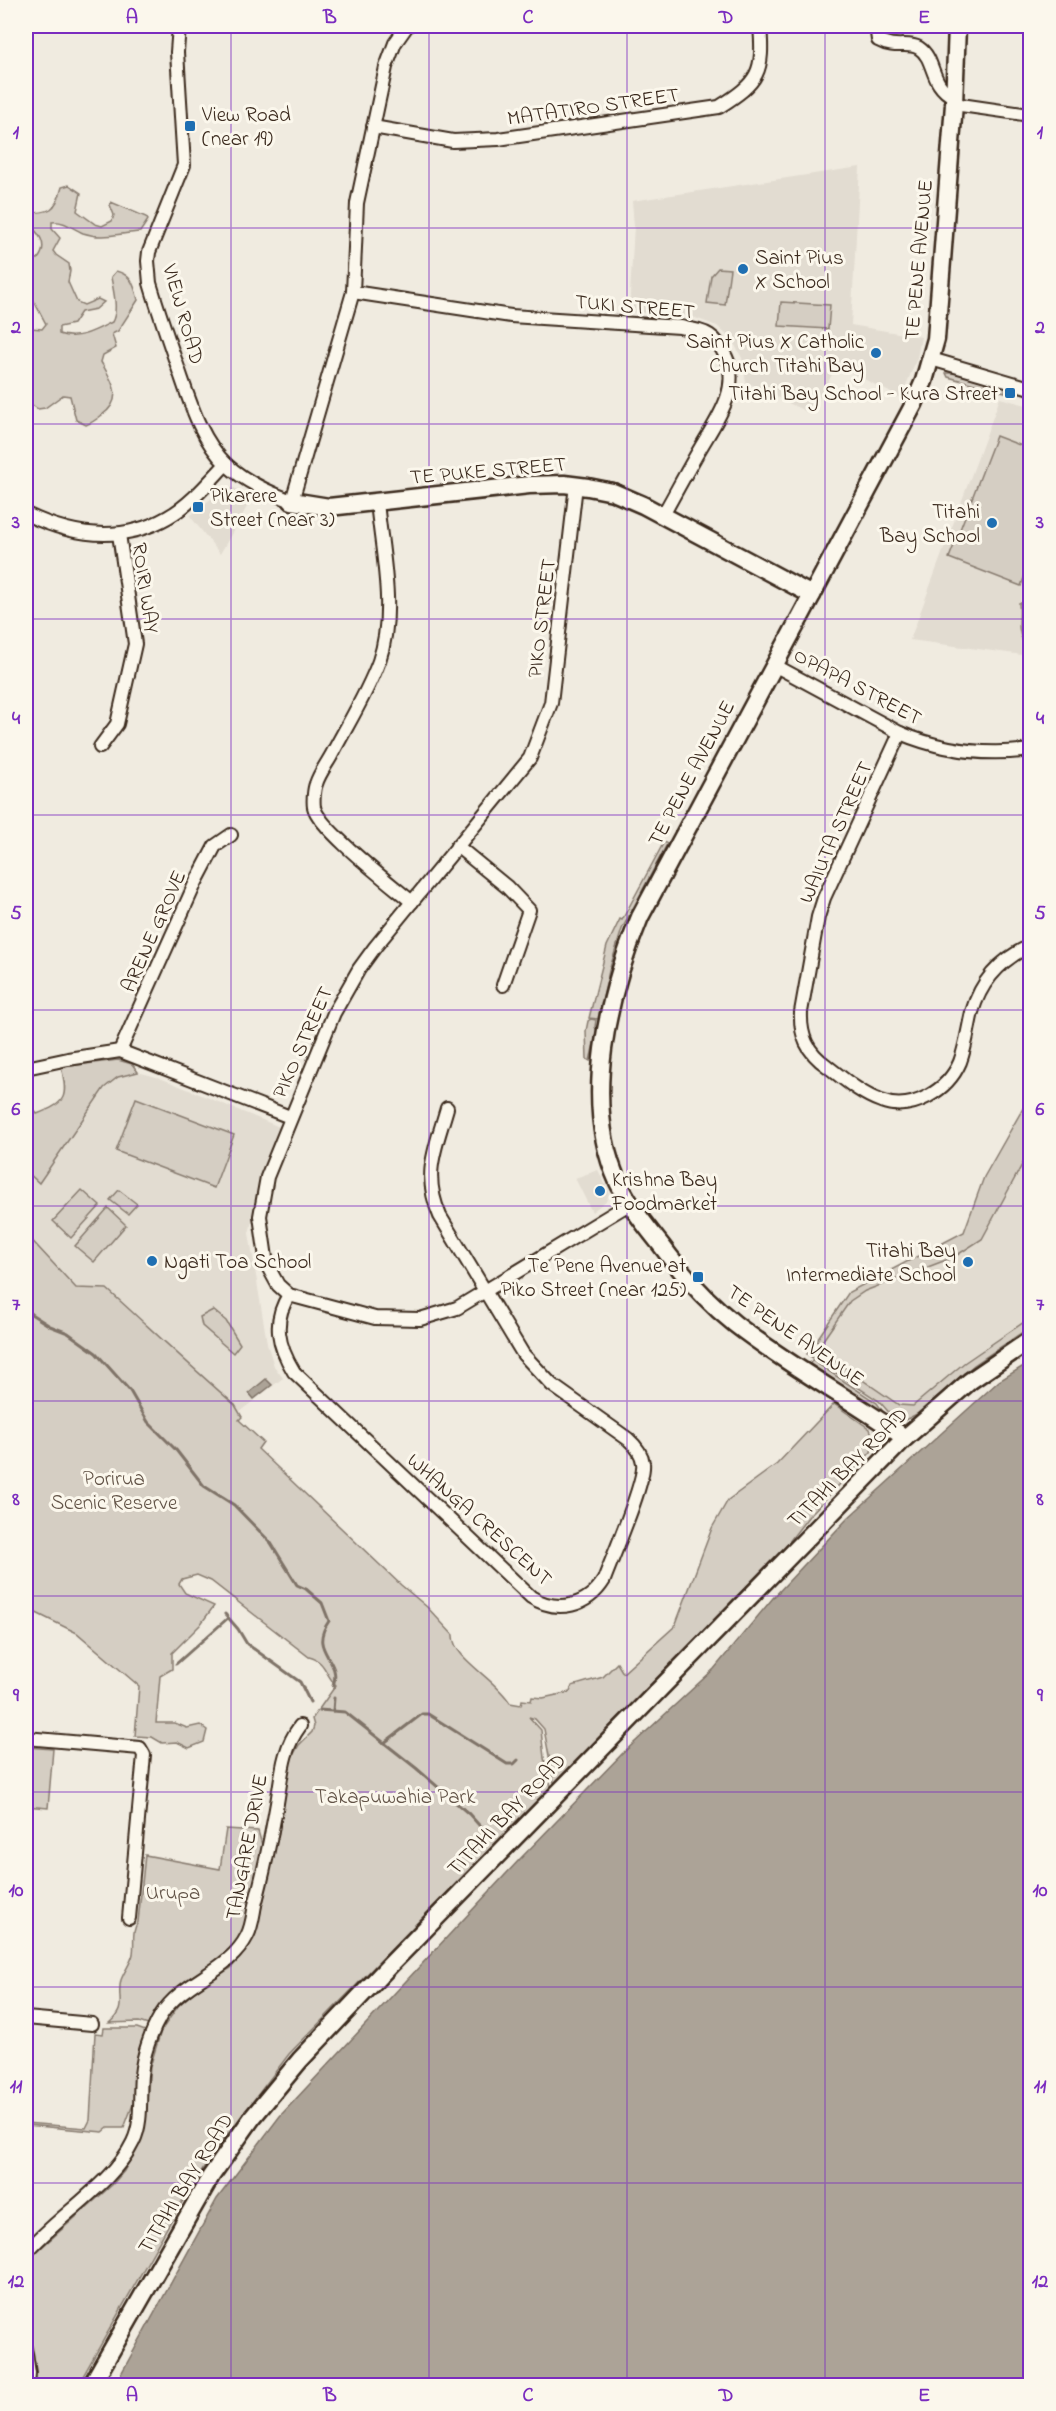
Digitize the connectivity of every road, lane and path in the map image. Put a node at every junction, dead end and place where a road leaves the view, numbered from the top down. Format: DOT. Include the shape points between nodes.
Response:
graph roads {
  1 [pos="179,26"];
  2 [pos="407,26"];
  3 [pos="760,26"];
  4 [pos="876,26"];
  5 [pos="957,26"];
  6 [pos="954,101"];
  7 [pos="1030,115"];
  8 [pos="373,127"];
  9 [pos="353,292"];
  10 [pos="931,359"];
  11 [pos="1030,388"];
  12 [pos="226,464"];
  13 [pos="576,485"];
  14 [pos="292,501"];
  15 [pos="377,502"];
  16 [pos="26,514"];
  17 [pos="663,515"];
  18 [pos="119,534"];
  19 [pos="812,595"];
  20 [pos="774,664"];
  21 [pos="900,733"];
  22 [pos="100,747"];
  23 [pos="1030,750"];
  24 [pos="231,835"];
  25 [pos="457,846"];
  26 [pos="412,902"];
  27 [pos="1030,946"];
  28 [pos="503,984"];
  29 [pos="120,1051"];
  30 [pos="26,1068"];
  31 [pos="447,1108"];
  32 [pos="290,1117"];
  33 [pos="629,1204"];
  34 [pos="485,1292"];
  35 [pos="289,1295"];
  36 [pos="1030,1340"];
  37 [pos="904,1438"];
  38 [pos="300,1726"];
  39 [pos="26,1738"];
  40 [pos="129,1918"];
  41 [pos="26,2018"];
  42 [pos="92,2024"];
  43 [pos="26,2253"];
  44 [pos="26,2354"];
  45 [pos="28,2385"];
  46 [pos="91,2385"];
  1 -- 12 [label="street, VIEW ROAD" via="184,165 152,241 148,271 193,411 206,438"];
  2 -- 8 [label="street" via="386,67"];
  3 -- 8 [label="street, MATATIRO STREET" via="763,56 757,73 744,92 719,107 498,139 453,141"];
  4 -- 6 [label="street" via="878,40 889,46 910,45 923,52 943,92"];
  5 -- 6 [label="street, TE PENE AVENUE"];
  6 -- 7 [label="street"];
  6 -- 10 [label="street, TE PENE AVENUE" via="937,328"];
  8 -- 9 [label="street" via="357,203"];
  9 -- 14 [label="street"];
  9 -- 17 [label="street, TUKI STREET" via="511,316 680,327 702,331 719,341 731,367 731,384 724,406"];
  10 -- 11 [label="street"];
  10 -- 19 [label="street, TE PENE AVENUE" via="914,404"];
  12 -- 14 [label="street, TE PUKE STREET" via="256,486"];
  12 -- 18 [label="street" via="169,517"];
  13 -- 15 [label="street, TE PUKE STREET" via="529,485"];
  13 -- 17 [label="street, TE PUKE STREET" via="623,496"];
  13 -- 25 [label="street, PIKO STREET" via="551,703 530,758"];
  14 -- 15 [label="street, TE PUKE STREET" via="329,507"];
  15 -- 26 [label="street" via="387,618 383,642 368,686 315,785 314,807 335,835"];
  16 -- 18 [label="street" via="80,534"];
  17 -- 19 [label="street, TE PUKE STREET"];
  18 -- 22 [label="street, ROIRI WAY" via="135,644 117,724"];
  19 -- 20 [label="street, TE PENE AVENUE"];
  20 -- 21 [label="street, OPAPA STREET"];
  20 -- 33 [label="street, TE PENE AVENUE" via="626,950 602,1060 601,1114 609,1157"];
  21 -- 23 [label="street, OPAPA STREET" via="956,750"];
  21 -- 27 [label="street, WAIUTA STREET" via="818,917 801,1012 800,1027 807,1047 816,1059 884,1102 907,1103 932,1095 951,1078 960,1062 973,1011 989,977 1003,962"];
  24 -- 29 [label="street, ARENE GROVE" via="215,846 195,884"];
  25 -- 26 [label="street, PIKO STREET"];
  25 -- 28 [label="street" via="529,910"];
  26 -- 32 [label="street, PIKO STREET" via="364,961 343,996"];
  29 -- 30 [label="street"];
  29 -- 32 [label="street"];
  31 -- 34 [label="street, WHANGA CRESCENT" via="431,1165 431,1196"];
  32 -- 35 [label="street, PIKO STREET" via="267,1177 260,1216 267,1265"];
  33 -- 34 [label="street"];
  33 -- 37 [label="street, TE PENE AVENUE" via="712,1306"];
  34 -- 35 [label="street" via="457,1308 420,1319 400,1320 358,1314"];
  34 -- 35 [label="street, WHANGA CRESCENT" via="523,1354 541,1375 628,1439 638,1448 643,1461 642,1480 604,1580 590,1597 572,1605 556,1607 531,1597 294,1372 284,1355 278,1325 281,1306"];
  36 -- 37 [label="street, TITAHI BAY ROAD" via="969,1381"];
  37 -- 46 [label="street, TITAHI BAY ROAD" via="300,2061 252,2118 211,2176"];
  38 -- 43 [label="street, TANGARE DRIVE" via="284,1752 248,1935 229,1960 197,1979 163,2013 153,2029 142,2073 138,2126 132,2143 97,2185"];
  39 -- 40 [label="street" via="140,1748 144,1755"];
  41 -- 42 [label="street"];
  44 -- 45 [label="street"];
}
